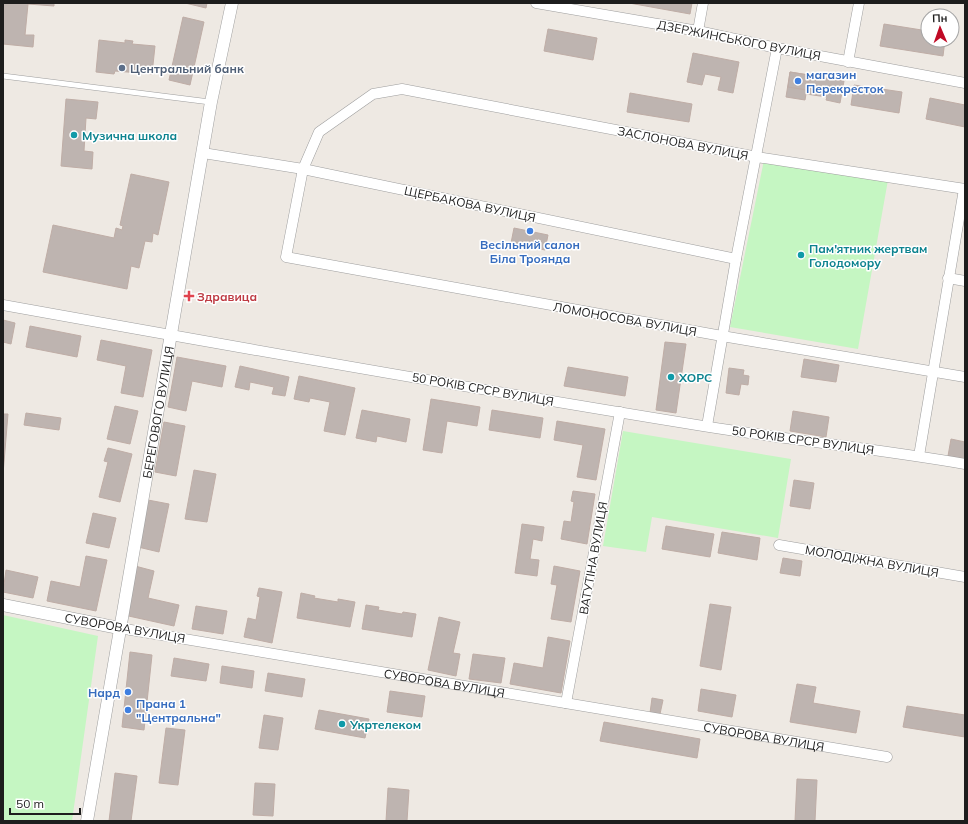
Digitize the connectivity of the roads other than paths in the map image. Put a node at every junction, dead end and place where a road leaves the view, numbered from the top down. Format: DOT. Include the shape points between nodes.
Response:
graph roads {
  1 [pos="232,3"];
  2 [pos="536,3"];
  3 [pos="703,3"];
  4 [pos="859,3"];
  5 [pos="572,6"];
  6 [pos="698,31"];
  7 [pos="777,48"];
  8 [pos="848,62"];
  9 [pos="3,76"];
  10 [pos="965,83"];
  11 [pos="211,102"];
  12 [pos="202,153"];
  13 [pos="757,157"];
  14 [pos="303,169"];
  15 [pos="965,189"];
  16 [pos="736,259"];
  17 [pos="948,278"];
  18 [pos="965,281"];
  19 [pos="3,305"];
  20 [pos="170,335"];
  21 [pos="722,336"];
  22 [pos="933,372"];
  23 [pos="965,377"];
  24 [pos="620,412"];
  25 [pos="706,426"];
  26 [pos="919,456"];
  27 [pos="965,464"];
  28 [pos="779,545"];
  29 [pos="965,577"];
  30 [pos="3,605"];
  31 [pos="120,628"];
  32 [pos="566,703"];
  33 [pos="887,757"];
  34 [pos="87,821"];
  1 -- 11 [label="street, БЕРЕГОВОГО ВУЛИЦЯ"];
  2 -- 5 [label="street, ДЗЕРЖИНСЬКОГО ВУЛИЦЯ"];
  3 -- 6 [label="street"];
  4 -- 8 [label="street"];
  5 -- 6 [label="street, ДЗЕРЖИНСЬКОГО ВУЛИЦЯ"];
  6 -- 7 [label="street, ДЗЕРЖИНСЬКОГО ВУЛИЦЯ"];
  7 -- 8 [label="street, ДЗЕРЖИНСЬКОГО ВУЛИЦЯ"];
  7 -- 13 [label="street"];
  8 -- 10 [label="street, ДЗЕРЖИНСЬКОГО ВУЛИЦЯ"];
  9 -- 11 [label="lane"];
  11 -- 12 [label="street, БЕРЕГОВОГО ВУЛИЦЯ"];
  12 -- 14 [label="street, ЩЕРБАКОВА ВУЛИЦЯ"];
  12 -- 20 [label="street, БЕРЕГОВОГО ВУЛИЦЯ"];
  13 -- 14 [label="street, ЗАСЛОНОВА ВУЛИЦЯ" via="402,89 373,94 319,132"];
  13 -- 15 [label="street, ЗАСЛОНОВА ВУЛИЦЯ"];
  13 -- 16 [label="street"];
  14 -- 16 [label="street, ЩЕРБАКОВА ВУЛИЦЯ"];
  14 -- 21 [label="street, ЛОМОНОСОВА ВУЛИЦЯ" via="286,257"];
  15 -- 17 [label="street"];
  16 -- 21 [label="street"];
  17 -- 18 [label="street"];
  17 -- 22 [label="street"];
  19 -- 20 [label="street, 50 РОКІВ СРСР ВУЛИЦЯ"];
  20 -- 24 [label="street, 50 РОКІВ СРСР ВУЛИЦЯ"];
  20 -- 31 [label="street, БЕРЕГОВОГО ВУЛИЦЯ"];
  21 -- 22 [label="street, ЛОМОНОСОВА ВУЛИЦЯ"];
  21 -- 25 [label="street"];
  22 -- 23 [label="street, ЛОМОНОСОВА ВУЛИЦЯ"];
  22 -- 26 [label="street"];
  24 -- 25 [label="street, 50 РОКІВ СРСР ВУЛИЦЯ"];
  24 -- 32 [label="street, ВАТУТІНА ВУЛИЦЯ"];
  25 -- 26 [label="street, 50 РОКІВ СРСР ВУЛИЦЯ"];
  26 -- 27 [label="street, 50 РОКІВ СРСР ВУЛИЦЯ"];
  28 -- 29 [label="street, МОЛОДІЖНА ВУЛИЦЯ"];
  30 -- 31 [label="street, СУВОРОВА ВУЛИЦЯ"];
  31 -- 32 [label="street, СУВОРОВА ВУЛИЦЯ"];
  31 -- 34 [label="street, БЕРЕГОВОГО ВУЛИЦЯ"];
  32 -- 33 [label="street, СУВОРОВА ВУЛИЦЯ"];
}
